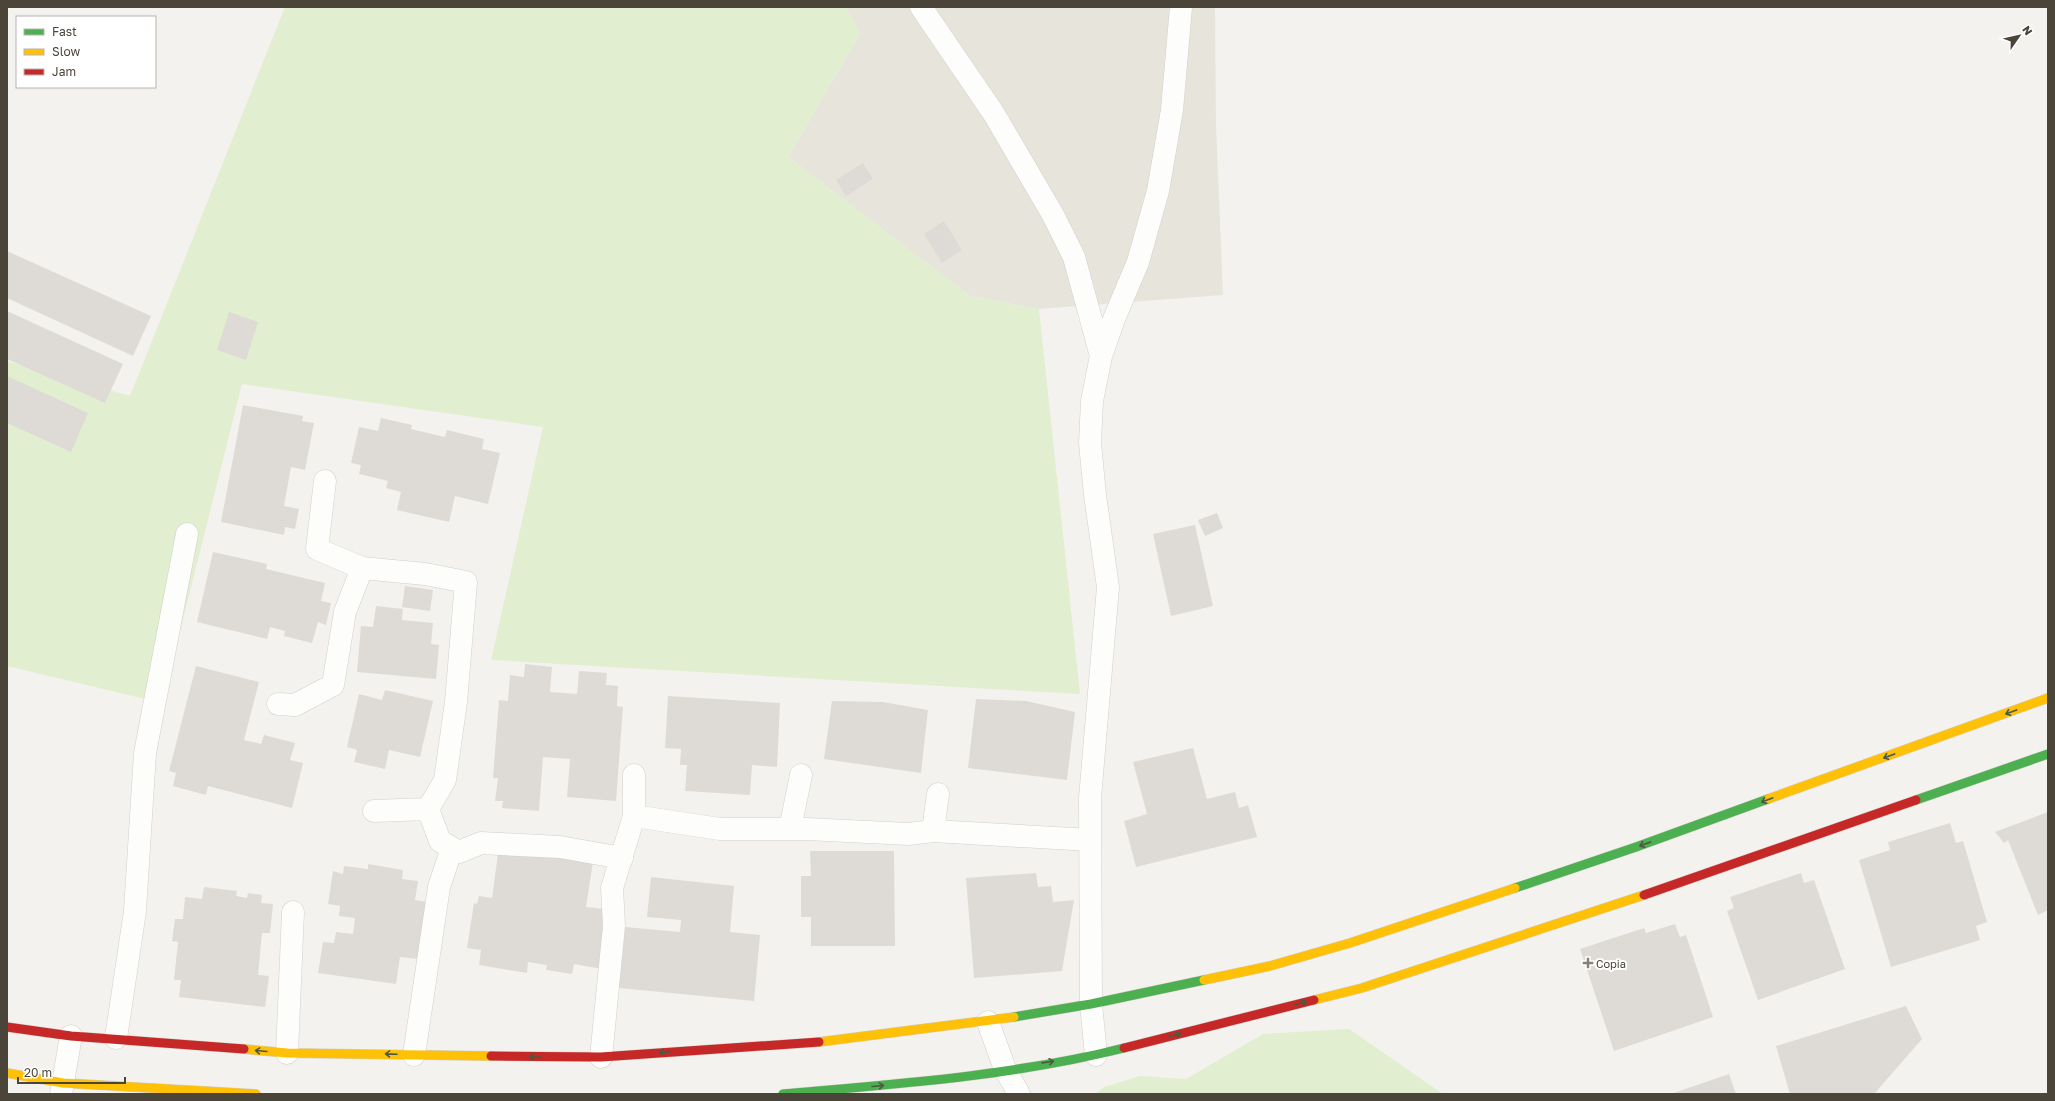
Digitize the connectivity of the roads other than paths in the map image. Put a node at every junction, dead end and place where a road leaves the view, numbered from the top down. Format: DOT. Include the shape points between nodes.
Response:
graph roads {
  1 [pos="921,7"];
  2 [pos="1181,7"];
  3 [pos="1100,356"];
  4 [pos="325,481"];
  5 [pos="187,534"];
  6 [pos="362,568"];
  7 [pos="2048,698"];
  8 [pos="278,704"];
  9 [pos="2048,754"];
  10 [pos="634,775"];
  11 [pos="801,775"];
  12 [pos="938,794"];
  13 [pos="428,809"];
  14 [pos="374,811"];
  15 [pos="634,816"];
  16 [pos="790,829"];
  17 [pos="933,831"];
  18 [pos="1090,840"];
  19 [pos="452,848"];
  20 [pos="622,858"];
  21 [pos="293,912"];
  22 [pos="1091,1004"];
  23 [pos="988,1022"];
  24 [pos="7,1027"];
  25 [pos="71,1036"];
  26 [pos="116,1038"];
  27 [pos="287,1053"];
  28 [pos="414,1055"];
  29 [pos="1096,1056"];
  30 [pos="601,1057"];
  31 [pos="1005,1069"];
  32 [pos="7,1073"];
  33 [pos="62,1089"];
  34 [pos="256,1094"];
  35 [pos="783,1094"];
  36 [pos="1019,1094"];
  1 -- 3 [label="street" via="994,114 1053,215 1074,257"];
  2 -- 3 [label="street" via="1172,110 1158,190 1138,262"];
  3 -- 18 [label="street" via="1092,401 1090,443 1108,587 1090,798"];
  4 -- 6 [label="street" via="317,549"];
  5 -- 26 [label="street" via="145,753 135,911"];
  6 -- 8 [label="street" via="345,612 333,685 295,705"];
  6 -- 13 [label="street" via="425,574 466,582 456,702 445,780"];
  7 -- 22 [label="street, one-way" via="1644,845 1358,940 1270,966"];
  29 -- 9 [label="street, one-way" via="1362,988 1652,892"];
  10 -- 15 [label="street"];
  11 -- 16 [label="street"];
  12 -- 17 [label="street"];
  13 -- 14 [label="street"];
  13 -- 19 [label="street" via="440,841"];
  15 -- 16 [label="street" via="720,829"];
  15 -- 20 [label="street"];
  16 -- 17 [label="street" via="908,834"];
  17 -- 18 [label="street"];
  18 -- 22 [label="street"];
  19 -- 20 [label="street" via="459,852 481,843 560,847"];
  19 -- 28 [label="street" via="439,887"];
  20 -- 30 [label="street" via="612,888 614,926"];
  21 -- 27 [label="street"];
  22 -- 23 [label="street"];
  22 -- 29 [label="street"];
  23 -- 30 [label="street, one-way" via="818,1042"];
  23 -- 31 [label="street"];
  24 -- 25 [label="street"];
  25 -- 26 [label="street"];
  25 -- 33 [label="street"];
  27 -- 26 [label="street, one-way"];
  28 -- 27 [label="street, one-way"];
  30 -- 28 [label="street, one-way"];
  31 -- 29 [label="street, one-way"];
  35 -- 31 [label="street, one-way" via="942,1080"];
  31 -- 36 [label="street"];
  32 -- 33 [label="street"];
  33 -- 34 [label="street"];
}
